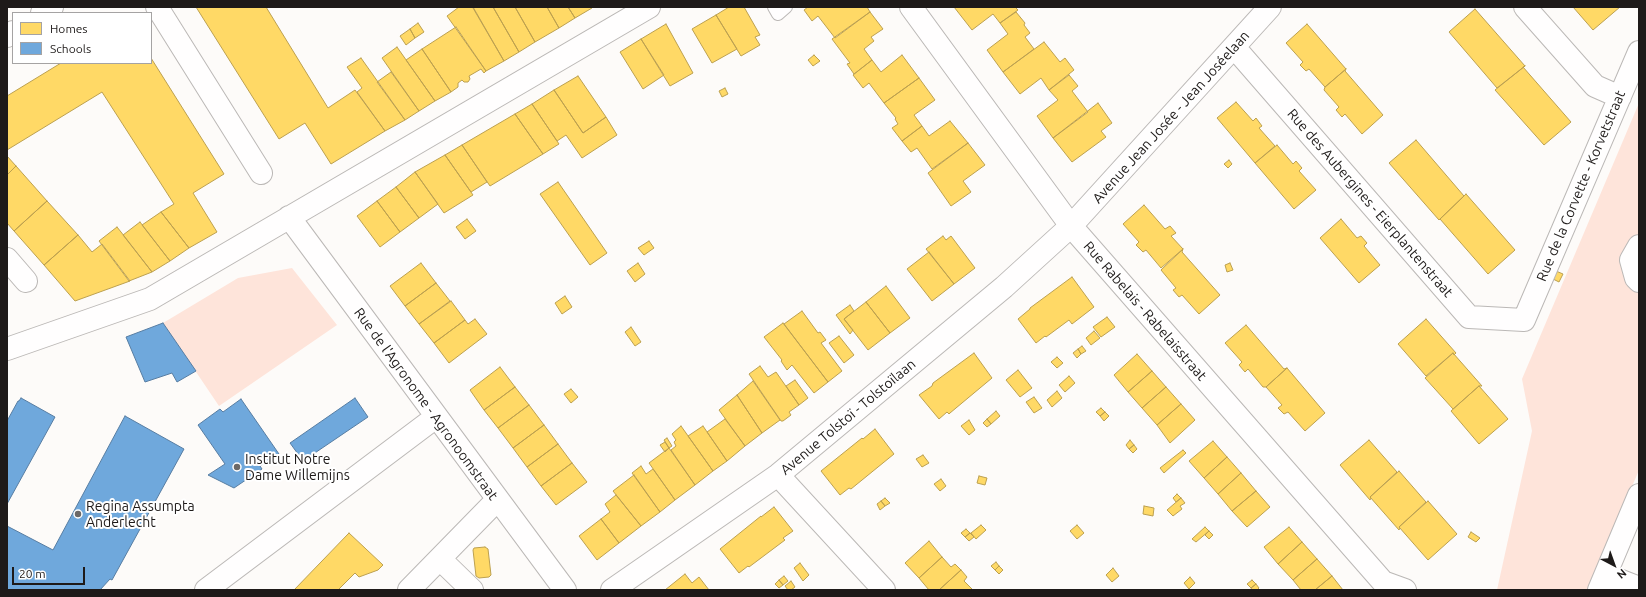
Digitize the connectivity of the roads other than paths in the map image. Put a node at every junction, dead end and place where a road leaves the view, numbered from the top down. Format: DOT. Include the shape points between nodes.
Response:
graph roads {
  1 [pos="157,7"];
  2 [pos="649,7"];
  3 [pos="774,7"];
  4 [pos="786,7"];
  5 [pos="911,7"];
  6 [pos="1270,7"];
  7 [pos="1525,7"];
  8 [pos="1234,47"];
  9 [pos="1639,52"];
  10 [pos="1620,97"];
  11 [pos="261,173"];
  12 [pos="289,217"];
  13 [pos="1071,226"];
  14 [pos="1639,246"];
  15 [pos="7,259"];
  16 [pos="26,281"];
  17 [pos="1639,281"];
  18 [pos="1524,320"];
  19 [pos="7,349"];
  20 [pos="436,417"];
  21 [pos="778,475"];
  22 [pos="1639,495"];
  23 [pos="497,500"];
  24 [pos="440,559"];
  25 [pos="1603,582"];
  26 [pos="1639,588"];
  27 [pos="206,590"];
  28 [pos="409,590"];
  29 [pos="472,590"];
  30 [pos="565,590"];
  31 [pos="612,590"];
  32 [pos="884,590"];
  33 [pos="1405,590"];
  1 -- 11 [label="street"];
  2 -- 12 [label="street"];
  3 -- 4 [label="lane" via="778,14"];
  5 -- 13 [label="street, Rue Rabelais - Rabelaisstraat"];
  6 -- 8 [label="street, Avenue Jean Josée - Jean Joséelaan"];
  7 -- 10 [label="street" via="1595,86"];
  8 -- 13 [label="street, Avenue Jean Josée - Jean Joséelaan"];
  8 -- 18 [label="street, Rue des Aubergines - Eierplantenstraat" via="1469,317"];
  9 -- 10 [label="street, Rue de la Corvette - Korvetstraat"];
  10 -- 18 [label="street, Rue de la Corvette - Korvetstraat"];
  12 -- 19 [label="street" via="150,300"];
  12 -- 20 [label="street, Rue de l'Agronome - Agronoomstraat"];
  13 -- 21 [label="street, Avenue Tolstoï - Tolstoïlaan" via="1004,287"];
  13 -- 33 [label="street, Rue Rabelais - Rabelaisstraat" via="1383,582"];
  14 -- 17 [label="street" via="1631,260"];
  15 -- 16 [label="street"];
  20 -- 23 [label="street, Rue de l'Agronome - Agronoomstraat"];
  20 -- 27 [label="street"];
  21 -- 31 [label="street, Avenue Tolstoï - Tolstoïlaan"];
  21 -- 32 [label="street"];
  22 -- 25 [label="street"];
  23 -- 24 [label="street"];
  23 -- 30 [label="street, Rue de l'Agronome - Agronoomstraat"];
  24 -- 28 [label="street"];
  24 -- 29 [label="street"];
  25 -- 26 [label="street"];
}
